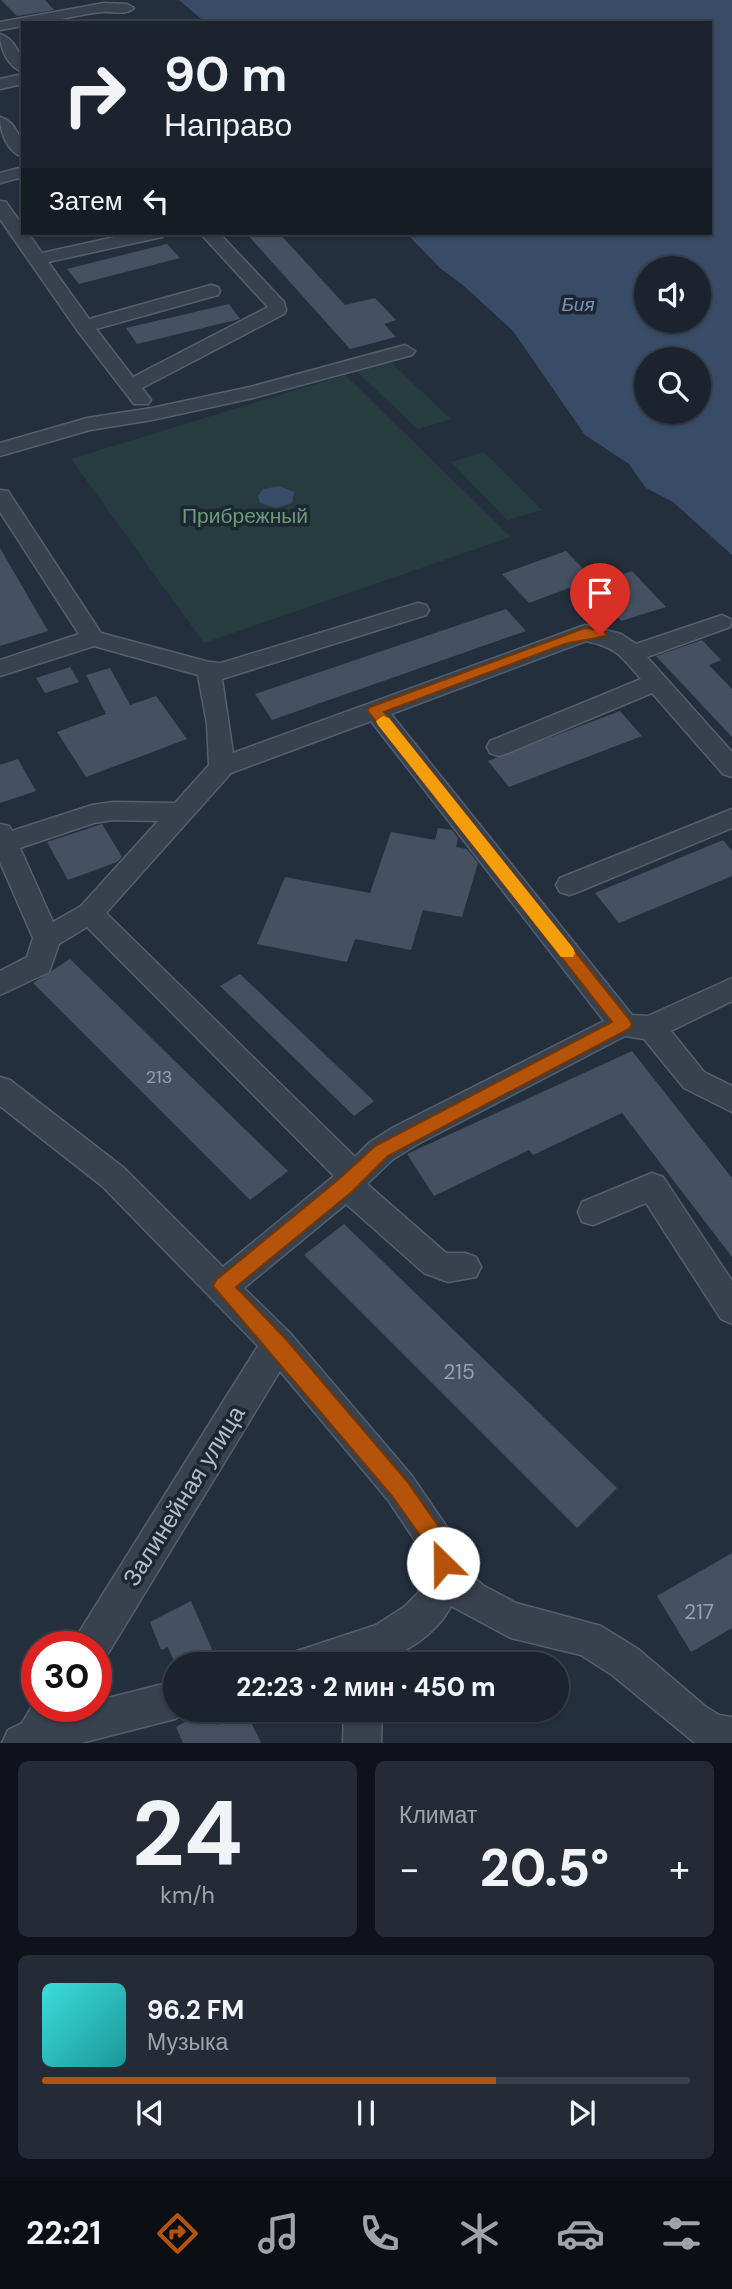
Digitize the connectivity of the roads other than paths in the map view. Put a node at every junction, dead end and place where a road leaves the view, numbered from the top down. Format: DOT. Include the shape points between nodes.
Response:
graph roads {
  1 [pos="127,8"];
  2 [pos="27,21"];
  3 [pos="21,22"];
  4 [pos="0,26"];
  5 [pos="0,39"];
  6 [pos="21,65"];
  7 [pos="21,79"];
  8 [pos="0,84"];
  9 [pos="0,122"];
  10 [pos="21,149"];
  11 [pos="21,173"];
  12 [pos="0,178"];
  13 [pos="0,206"];
  14 [pos="147,235"];
  15 [pos="211,235"];
  16 [pos="38,259"];
  17 [pos="211,291"];
  18 [pos="84,326"];
  19 [pos="405,351"];
  20 [pos="131,386"];
  21 [pos="152,414"];
  22 [pos="0,450"];
  23 [pos="0,496"];
  24 [pos="418,610"];
  25 [pos="722,622"];
  26 [pos="93,638"];
  27 [pos="631,653"];
  28 [pos="0,668"];
  29 [pos="209,670"];
  30 [pos="656,682"];
  31 [pos="375,710"];
  32 [pos="499,747"];
  33 [pos="222,767"];
  34 [pos="732,768"];
  35 [pos="180,811"];
  36 [pos="732,818"];
  37 [pos="3,838"];
  38 [pos="569,886"];
  39 [pos="90,913"];
  40 [pos="47,937"];
  41 [pos="0,985"];
  42 [pos="732,989"];
  43 [pos="637,1025"];
  44 [pos="0,1089"];
  45 [pos="732,1100"];
  46 [pos="350,1181"];
  47 [pos="593,1212"];
  48 [pos="465,1267"];
  49 [pos="223,1286"];
  50 [pos="732,1309"];
  51 [pos="278,1344"];
  52 [pos="445,1578"];
  53 [pos="100,1631"];
  54 [pos="371,1652"];
  55 [pos="163,1703"];
  56 [pos="363,1722"];
  57 [pos="36,1729"];
  58 [pos="732,1735"];
  59 [pos="362,1743"];
  1 -- 2 [label="street" via="104,7"];
  3 -- 4 [label="street"];
  5 -- 6 [label="street"];
  7 -- 8 [label="street"];
  9 -- 10 [label="street"];
  11 -- 12 [label="street"];
  13 -- 16 [label="street"];
  14 -- 16 [label="street"];
  15 -- 20 [label="street" via="277,310"];
  16 -- 18 [label="street"];
  17 -- 18 [label="street"];
  18 -- 20 [label="street"];
  19 -- 21 [label="street" via="289,384"];
  20 -- 21 [label="street"];
  21 -- 22 [label="street" via="87,424"];
  23 -- 26 [label="street"];
  24 -- 29 [label="street" via="222,671"];
  25 -- 27 [label="street"];
  26 -- 28 [label="street"];
  26 -- 29 [label="street"];
  27 -- 30 [label="street"];
  27 -- 31 [label="street" via="613,639 585,633"];
  29 -- 33 [label="street"];
  30 -- 32 [label="street"];
  30 -- 34 [label="street"];
  31 -- 33 [label="street"];
  31 -- 43 [label="street"];
  33 -- 35 [label="street"];
  35 -- 37 [label="street" via="92,814"];
  35 -- 39 [label="street"];
  36 -- 38 [label="street"];
  37 -- 40 [label="street"];
  39 -- 40 [label="street"];
  39 -- 46 [label="street"];
  40 -- 41 [label="street" via="39,964"];
  42 -- 43 [label="street"];
  43 -- 45 [label="street" via="694,1080"];
  43 -- 46 [label="street" via="405,1136 381,1151"];
  44 -- 49 [label="street" via="113,1177"];
  46 -- 48 [label="street" via="435,1264"];
  46 -- 49 [label="street"];
  47 -- 50 [label="street" via="652,1186"];
  49 -- 51 [label="street"];
  51 -- 52 [label="street" via="400,1489 441,1548"];
  51 -- 53 [label="street, Залинейная улица"];
  52 -- 54 [label="street" via="430,1607"];
  52 -- 58 [label="street" via="471,1600 511,1620 588,1639 625,1662 693,1720 713,1733"];
  55 -- 57 [label="street"];
  56 -- 59 [label="street"];
}
